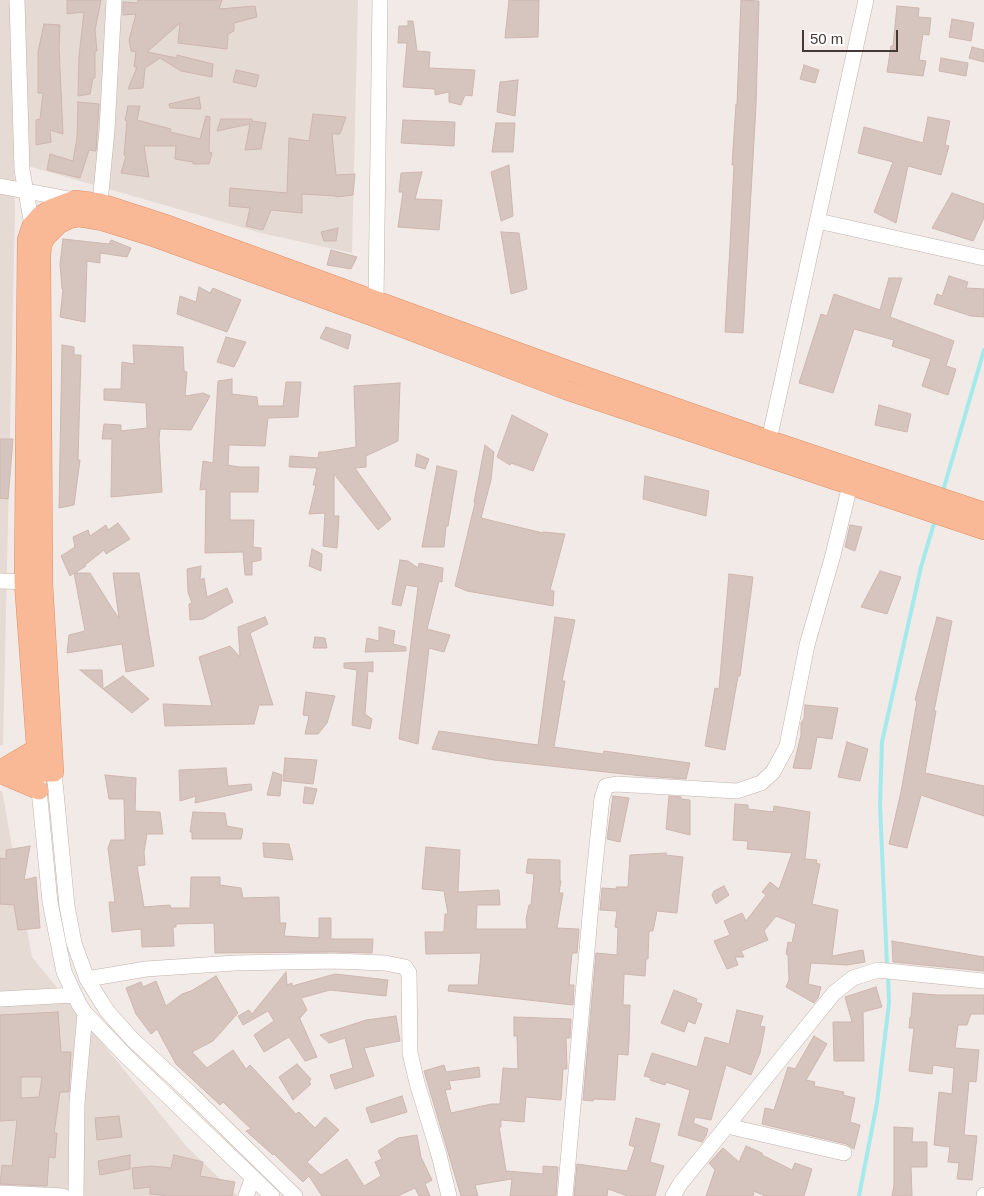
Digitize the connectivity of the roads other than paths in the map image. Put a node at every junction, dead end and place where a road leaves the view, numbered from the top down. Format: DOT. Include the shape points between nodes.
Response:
graph roads {
  1 [pos="17,0"];
  2 [pos="114,0"];
  3 [pos="380,0"];
  4 [pos="866,0"];
  5 [pos="0,186"];
  6 [pos="25,190"];
  7 [pos="75,200"];
  8 [pos="100,203"];
  9 [pos="818,221"];
  10 [pos="32,225"];
  11 [pos="42,244"];
  12 [pos="984,258"];
  13 [pos="374,308"];
  14 [pos="768,440"];
  15 [pos="850,485"];
  16 [pos="927,502"];
  17 [pos="953,510"];
  18 [pos="984,512"];
  19 [pos="984,530"];
  20 [pos="0,581"];
  21 [pos="24,582"];
  22 [pos="43,583"];
  23 [pos="36,749"];
  24 [pos="0,772"];
  25 [pos="44,778"];
  26 [pos="87,978"];
  27 [pos="984,980"];
  28 [pos="75,996"];
  29 [pos="0,999"];
  30 [pos="85,1013"];
  31 [pos="727,1126"];
  32 [pos="844,1153"];
  33 [pos="253,1178"];
  34 [pos="0,1193"];
  35 [pos="63,1196"];
  36 [pos="76,1196"];
  37 [pos="246,1196"];
  38 [pos="272,1196"];
  39 [pos="295,1196"];
  40 [pos="450,1196"];
  41 [pos="566,1196"];
  42 [pos="673,1196"];
  1 -- 6 [label="street" via="20,149"];
  2 -- 8 [label="street"];
  3 -- 13 [label="street"];
  4 -- 9 [label="street"];
  5 -- 6 [label="street"];
  6 -- 7 [label="street"];
  6 -- 10 [label="street"];
  7 -- 8 [label="main road"];
  7 -- 10 [label="main road" via="52,209"];
  8 -- 13 [label="main road" via="162,223"];
  9 -- 12 [label="street"];
  9 -- 14 [label="street"];
  10 -- 11 [label="street"];
  10 -- 21 [label="main road" via="27,240"];
  11 -- 13 [label="main road" via="52,230 69,219 78,217 102,221"];
  11 -- 22 [label="main road"];
  13 -- 14 [label="main road" via="570,371"];
  13 -- 15 [label="main road" via="566,390"];
  14 -- 16 [label="main road"];
  15 -- 16 [label="main road"];
  15 -- 41 [label="street" via="807,645 787,746 773,772 761,783 737,791 616,784 605,788 592,894"];
  16 -- 17 [label="main road"];
  17 -- 18 [label="main road"];
  17 -- 19 [label="main road"];
  20 -- 21 [label="street"];
  21 -- 22 [label="street"];
  21 -- 23 [label="main road"];
  22 -- 25 [label="main road"];
  23 -- 24 [label="main road"];
  23 -- 25 [label="main road"];
  24 -- 25 [label="main road"];
  25 -- 26 [label="street" via="74,943"];
  25 -- 28 [label="street" via="50,902 64,972"];
  26 -- 39 [label="street" via="107,1011 132,1039"];
  26 -- 40 [label="street" via="146,969 264,962 334,961 405,967 409,973 410,1053"];
  27 -- 31 [label="street" via="878,970 853,978 834,993"];
  28 -- 29 [label="street"];
  28 -- 30 [label="street"];
  30 -- 33 [label="street"];
  30 -- 36 [label="street" via="77,1103"];
  31 -- 32 [label="street"];
  31 -- 42 [label="street"];
  33 -- 37 [label="street"];
  33 -- 38 [label="street"];
  34 -- 35 [label="street"];
}
